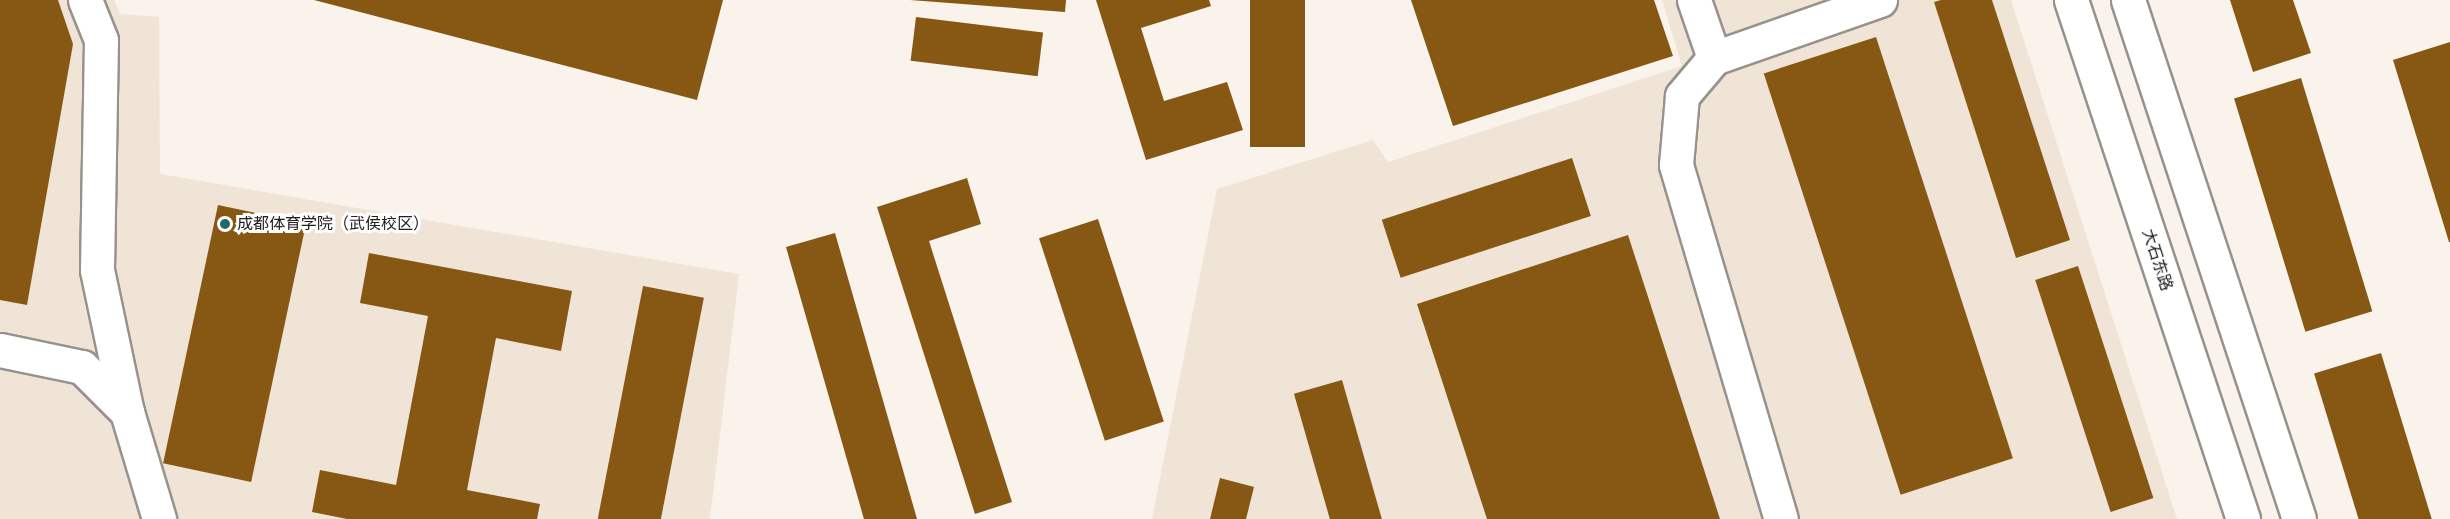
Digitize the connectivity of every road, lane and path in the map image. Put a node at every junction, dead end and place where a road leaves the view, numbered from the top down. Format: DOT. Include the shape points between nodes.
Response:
graph roads {
  1 [pos="85,0"];
  2 [pos="1694,0"];
  3 [pos="1880,0"];
  4 [pos="2071,0"];
  5 [pos="2128,0"];
  6 [pos="1714,58"];
  7 [pos="0,350"];
  8 [pos="127,412"];
  9 [pos="159,519"];
  10 [pos="1781,519"];
  11 [pos="2243,519"];
  12 [pos="2299,519"];
  1 -- 8 [label="main road" via="101,40 97,270"];
  2 -- 6 [label="main road"];
  3 -- 6 [label="main road"];
  4 -- 11 [label="main road, 大石东路"];
  5 -- 12 [label="main road"];
  6 -- 10 [label="main road" via="1682,96 1676,165"];
  7 -- 8 [label="main road" via="82,367"];
  8 -- 9 [label="main road"];
}
